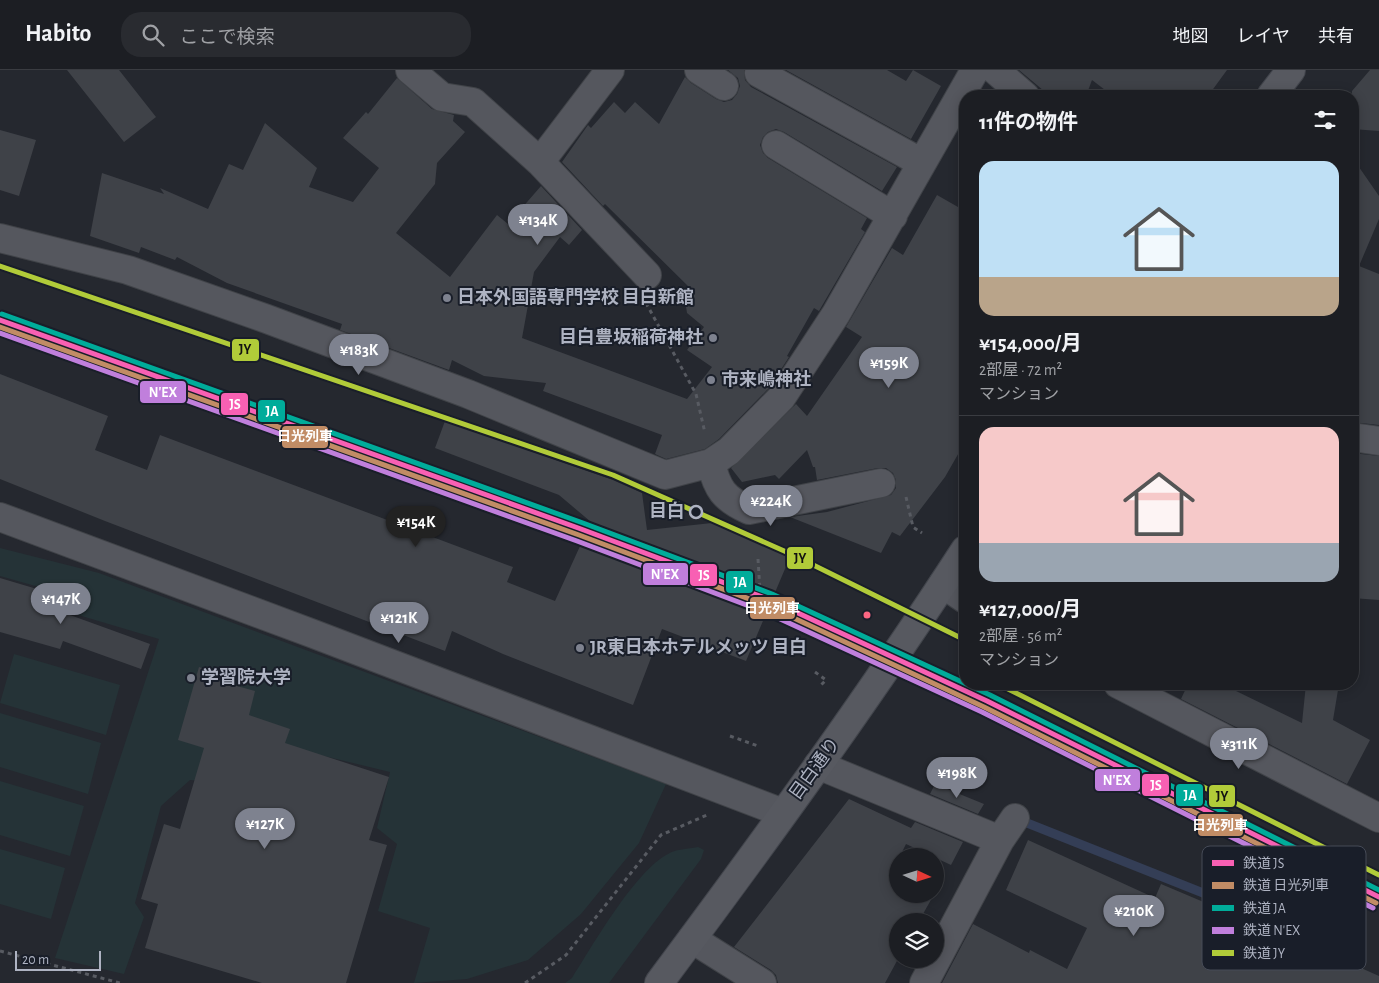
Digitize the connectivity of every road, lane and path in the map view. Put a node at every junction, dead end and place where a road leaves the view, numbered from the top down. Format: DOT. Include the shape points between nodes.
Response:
graph roads {
  1 [pos="410,70"];
  2 [pos="610,70"];
  3 [pos="699,70"];
  4 [pos="761,70"];
  5 [pos="975,70"];
  6 [pos="995,70"];
  7 [pos="1291,70"];
  8 [pos="724,86"];
  9 [pos="964,90"];
  10 [pos="1018,90"];
  11 [pos="1276,90"];
  12 [pos="959,98"];
  13 [pos="776,145"];
  14 [pos="540,162"];
  15 [pos="922,163"];
  16 [pos="893,216"];
  17 [pos="0,238"];
  18 [pos="647,274"];
  19 [pos="1359,438"];
  20 [pos="1379,441"];
  21 [pos="712,463"];
  22 [pos="893,486"];
  23 [pos="0,517"];
  24 [pos="922,533"];
  25 [pos="758,559"];
  26 [pos="959,559"];
  27 [pos="936,595"];
  28 [pos="959,598"];
  29 [pos="844,635"];
  30 [pos="815,672"];
  31 [pos="822,685"];
  32 [pos="1130,690"];
  33 [pos="730,736"];
  34 [pos="758,746"];
  35 [pos="818,765"];
  36 [pos="714,812"];
  37 [pos="783,814"];
  38 [pos="1015,818"];
  39 [pos="1379,818"];
  40 [pos="1000,840"];
  41 [pos="692,939"];
  42 [pos="0,950"];
  43 [pos="120,983"];
  44 [pos="525,983"];
  45 [pos="659,983"];
  46 [pos="762,983"];
  47 [pos="924,983"];
  1 -- 14 [label="street" via="442,98 473,102"];
  2 -- 14 [label="street"];
  3 -- 8 [label="street"];
  4 -- 15 [label="street" via="760,73"];
  5 -- 9 [label="street"];
  6 -- 10 [label="street"];
  7 -- 11 [label="main road"];
  12 -- 15 [label="street"];
  13 -- 16 [label="street"];
  14 -- 18 [label="street"];
  15 -- 16 [label="street"];
  16 -- 21 [label="street" via="836,314 781,398 729,451"];
  17 -- 21 [label="street" via="128,270 267,319 468,394 665,475"];
  18 -- 21 [label="path" via="642,297 696,394"];
  19 -- 20 [label="street"];
  21 -- 22 [label="street" via="715,480 730,501 749,510"];
  22 -- 24 [label="path" via="908,511 913,527"];
  23 -- 37 [label="street"];
  25 -- 29 [label="path" via="760,591"];
  26 -- 27 [label="main road, 目白通り"];
  27 -- 28 [label="street"];
  27 -- 35 [label="main road, 目白通り"];
  30 -- 31 [label="path" via="826,680"];
  32 -- 39 [label="street"];
  33 -- 34 [label="path"];
  35 -- 37 [label="main road, 目白通り"];
  35 -- 40 [label="street"];
  36 -- 44 [label="path" via="661,835 566,955"];
  37 -- 41 [label="main road, 目白通り"];
  38 -- 40 [label="street"];
  40 -- 47 [label="street"];
  41 -- 45 [label="main road, 目白通り"];
  41 -- 46 [label="street"];
  42 -- 43 [label="path"];
}
